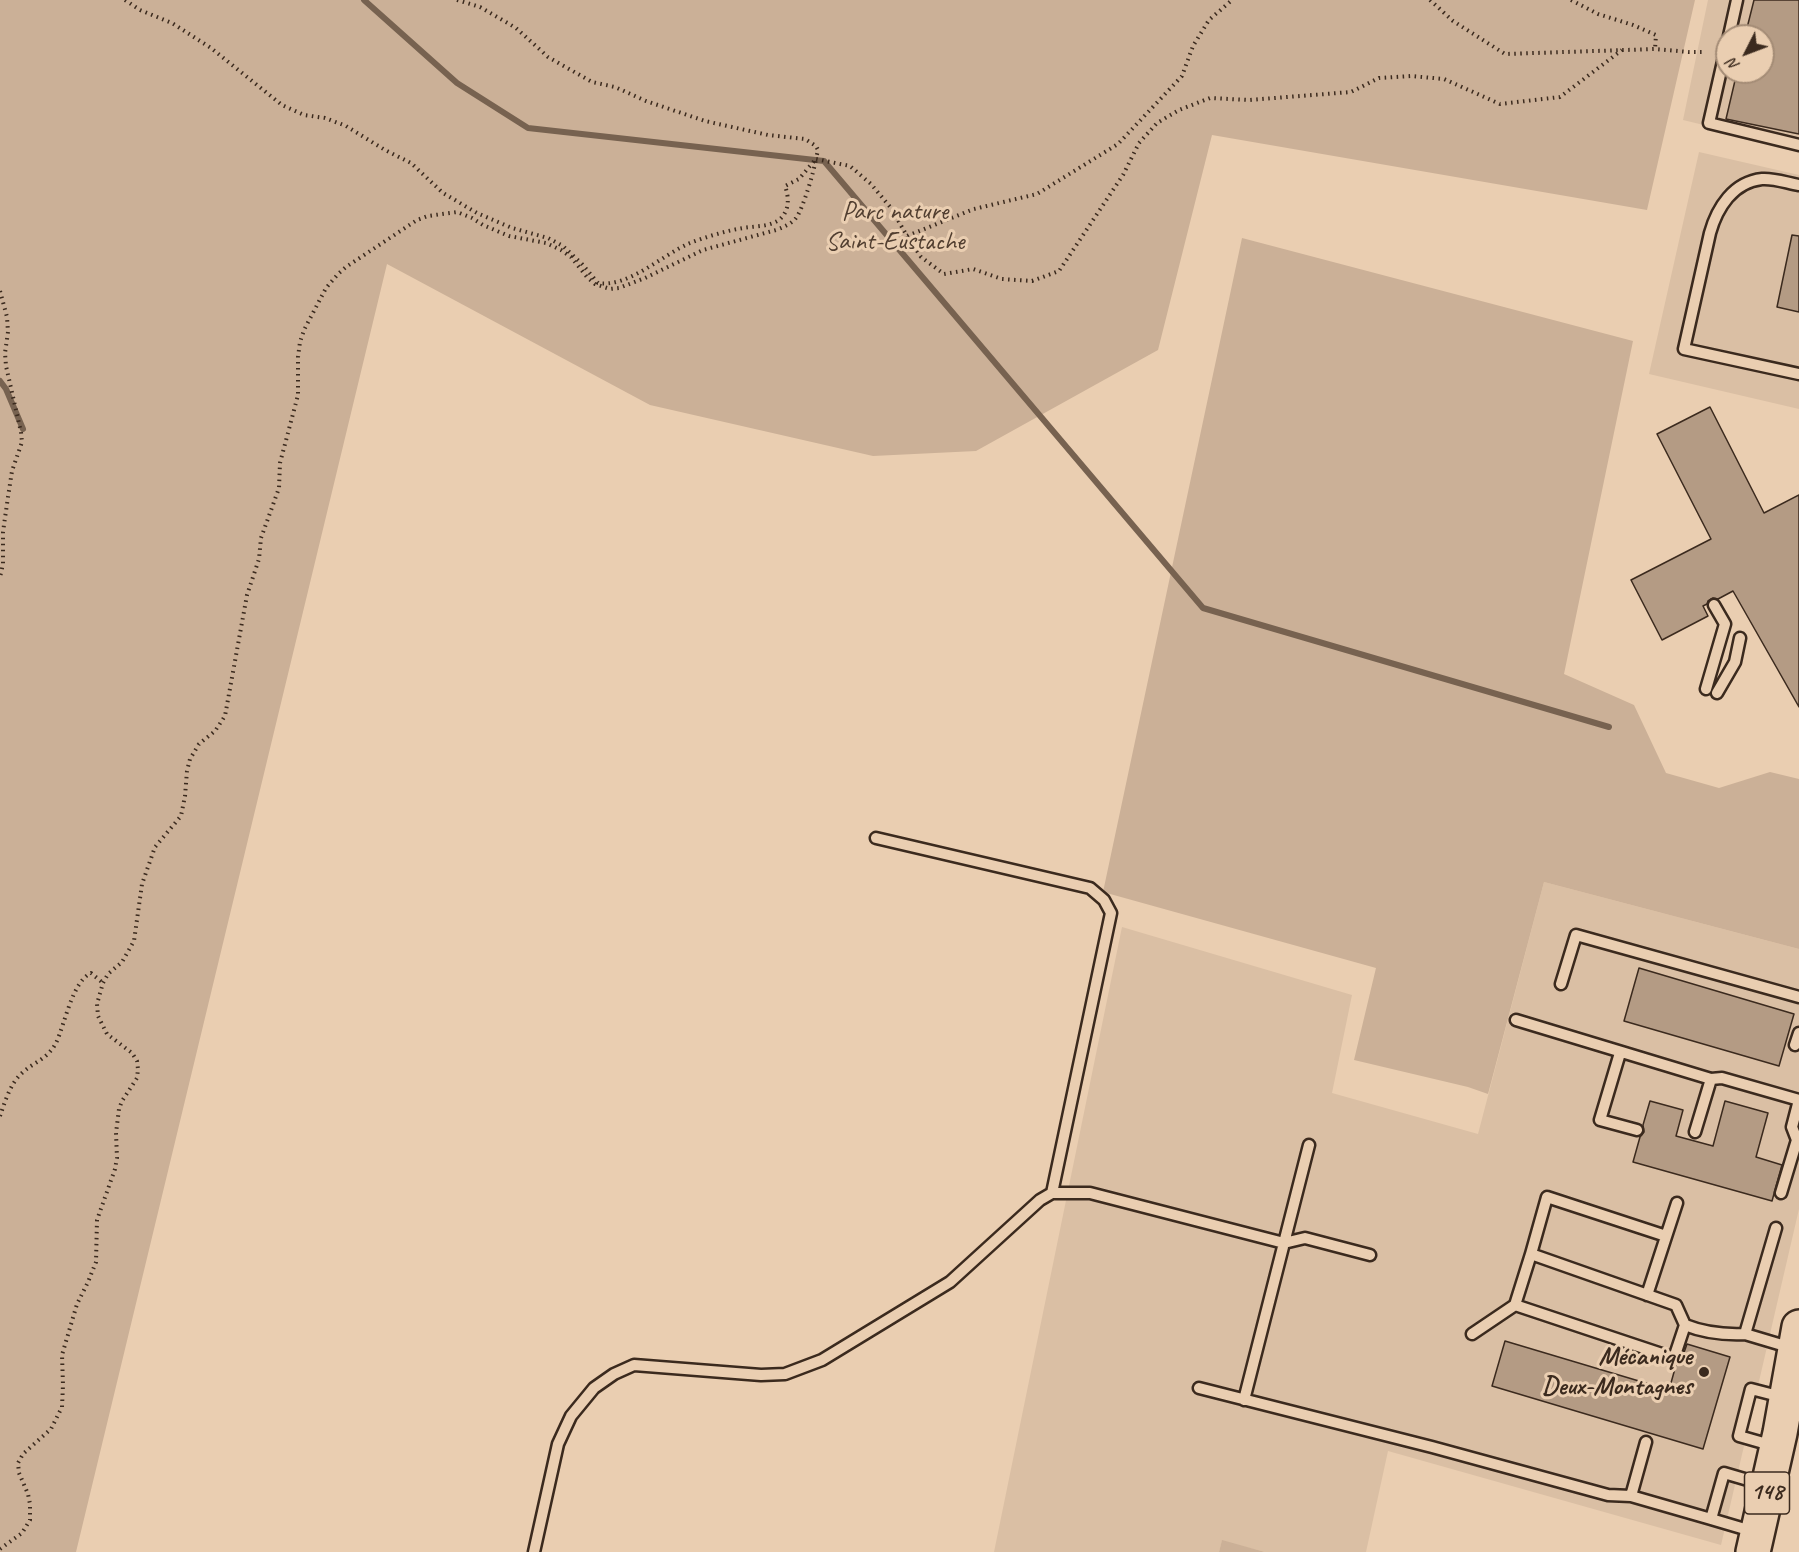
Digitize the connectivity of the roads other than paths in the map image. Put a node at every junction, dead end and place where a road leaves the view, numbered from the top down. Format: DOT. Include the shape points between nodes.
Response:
graph roads {
  1 [pos="1737,0"];
  2 [pos="1732,24"];
  3 [pos="1718,84"];
  4 [pos="1799,145"];
  5 [pos="1799,185"];
  6 [pos="1799,374"];
  7 [pos="1714,605"];
  8 [pos="1740,638"];
  9 [pos="876,838"];
  10 [pos="1561,984"];
  11 [pos="1799,998"];
  12 [pos="1516,1020"];
  13 [pos="1799,1033"];
  14 [pos="1795,1045"];
  15 [pos="1620,1053"];
  16 [pos="1711,1080"];
  17 [pos="1637,1130"];
  18 [pos="1695,1132"];
  19 [pos="1798,1141"];
  20 [pos="1309,1145"];
  21 [pos="1052,1193"];
  22 [pos="1781,1193"];
  23 [pos="1677,1203"];
  24 [pos="1776,1228"];
  25 [pos="1666,1236"];
  26 [pos="1284,1243"];
  27 [pos="1531,1254"];
  28 [pos="1370,1255"];
  29 [pos="1647,1295"];
  30 [pos="1515,1305"];
  31 [pos="1685,1325"];
  32 [pos="1472,1334"];
  33 [pos="1745,1334"];
  34 [pos="1798,1348"];
  35 [pos="1199,1388"];
  36 [pos="1244,1400"];
  37 [pos="1646,1442"];
  38 [pos="1768,1486"];
  39 [pos="1631,1496"];
  40 [pos="1711,1519"];
  41 [pos="1755,1542"];
  42 [pos="534,1552"];
  1 -- 2 [label="lane"];
  3 -- 4 [label="lane" via="1709,123"];
  5 -- 6 [label="lane" via="1764,178 1731,194 1722,204 1710,233 1683,349"];
  7 -- 8 [label="lane" via="1725,624 1711,691 1735,663"];
  9 -- 21 [label="lane" via="1090,888 1104,900 1111,913"];
  10 -- 11 [label="lane" via="1576,935"];
  12 -- 15 [label="lane"];
  13 -- 14 [label="lane"];
  15 -- 16 [label="lane"];
  15 -- 17 [label="lane" via="1600,1120"];
  16 -- 18 [label="lane"];
  16 -- 19 [label="lane" via="1722,1078 1798,1100 1792,1127"];
  19 -- 22 [label="lane"];
  20 -- 26 [label="lane"];
  21 -- 26 [label="lane" via="1090,1193"];
  21 -- 42 [label="lane" via="950,1282 822,1360 785,1374 634,1365 614,1374 594,1388 571,1416 558,1444"];
  23 -- 25 [label="lane"];
  24 -- 33 [label="lane"];
  25 -- 27 [label="lane" via="1547,1197"];
  25 -- 29 [label="lane"];
  26 -- 28 [label="lane" via="1305,1238"];
  26 -- 36 [label="lane"];
  27 -- 29 [label="lane"];
  27 -- 30 [label="lane"];
  29 -- 31 [label="lane" via="1676,1305"];
  30 -- 31 [label="lane" via="1674,1358"];
  30 -- 32 [label="lane"];
  31 -- 33 [label="lane" via="1718,1335"];
  33 -- 34 [label="lane"];
  34 -- 38 [label="main road, 148"];
  35 -- 36 [label="lane"];
  36 -- 39 [label="lane" via="1608,1495"];
  37 -- 39 [label="lane"];
  38 -- 40 [label="lane" via="1724,1473"];
  38 -- 41 [label="main road, 148"];
  39 -- 40 [label="lane"];
  40 -- 41 [label="lane"];
}
